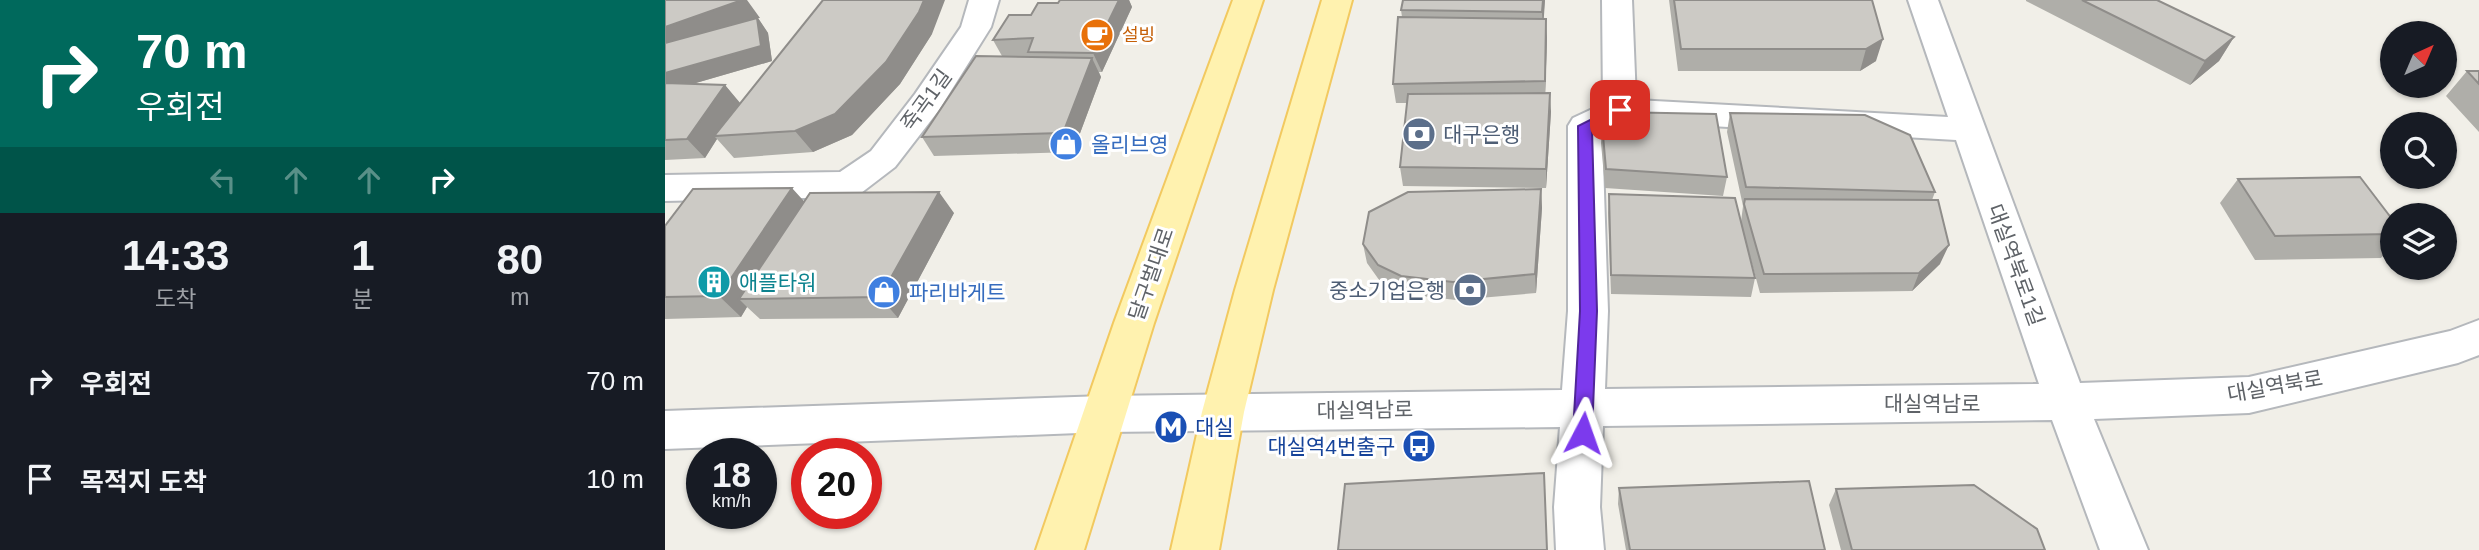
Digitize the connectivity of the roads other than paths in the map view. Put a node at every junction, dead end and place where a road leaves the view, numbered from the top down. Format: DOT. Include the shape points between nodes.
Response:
graph roads {
  1 [pos="983,0"];
  2 [pos="1248,0"];
  3 [pos="1336,0"];
  4 [pos="1617,0"];
  5 [pos="1923,0"];
  6 [pos="1620,110"];
  7 [pos="1966,128"];
  8 [pos="665,188"];
  9 [pos="2479,336"];
  10 [pos="2066,402"];
  11 [pos="1584,408"];
  12 [pos="1223,412"];
  13 [pos="1104,414"];
  14 [pos="665,430"];
  15 [pos="1060,550"];
  16 [pos="1195,550"];
  17 [pos="1580,550"];
  18 [pos="2124,550"];
  1 -- 8 [label="street, 죽곡1길" via="976,27 927,103 883,159 848,184"];
  2 -- 13 [label="main road, 달구벌대로"];
  3 -- 12 [label="main road"];
  4 -- 6 [label="street"];
  5 -- 7 [label="street, 대실역북로1길"];
  6 -- 7 [label="street"];
  6 -- 11 [label="street" via="1585,126 1588,311"];
  7 -- 10 [label="street, 대실역북로1길"];
  9 -- 10 [label="street, 대실역북로" via="2458,346 2249,395"];
  10 -- 11 [label="street, 대실역남로"];
  10 -- 18 [label="street, 대실역북로1길"];
  11 -- 12 [label="street, 대실역남로"];
  11 -- 17 [label="street" via="1577,507"];
  12 -- 13 [label="street, 대실역남로"];
  12 -- 16 [label="main road"];
  13 -- 14 [label="street, 대실역남로"];
  13 -- 15 [label="main road, 달구벌대로"];
}
